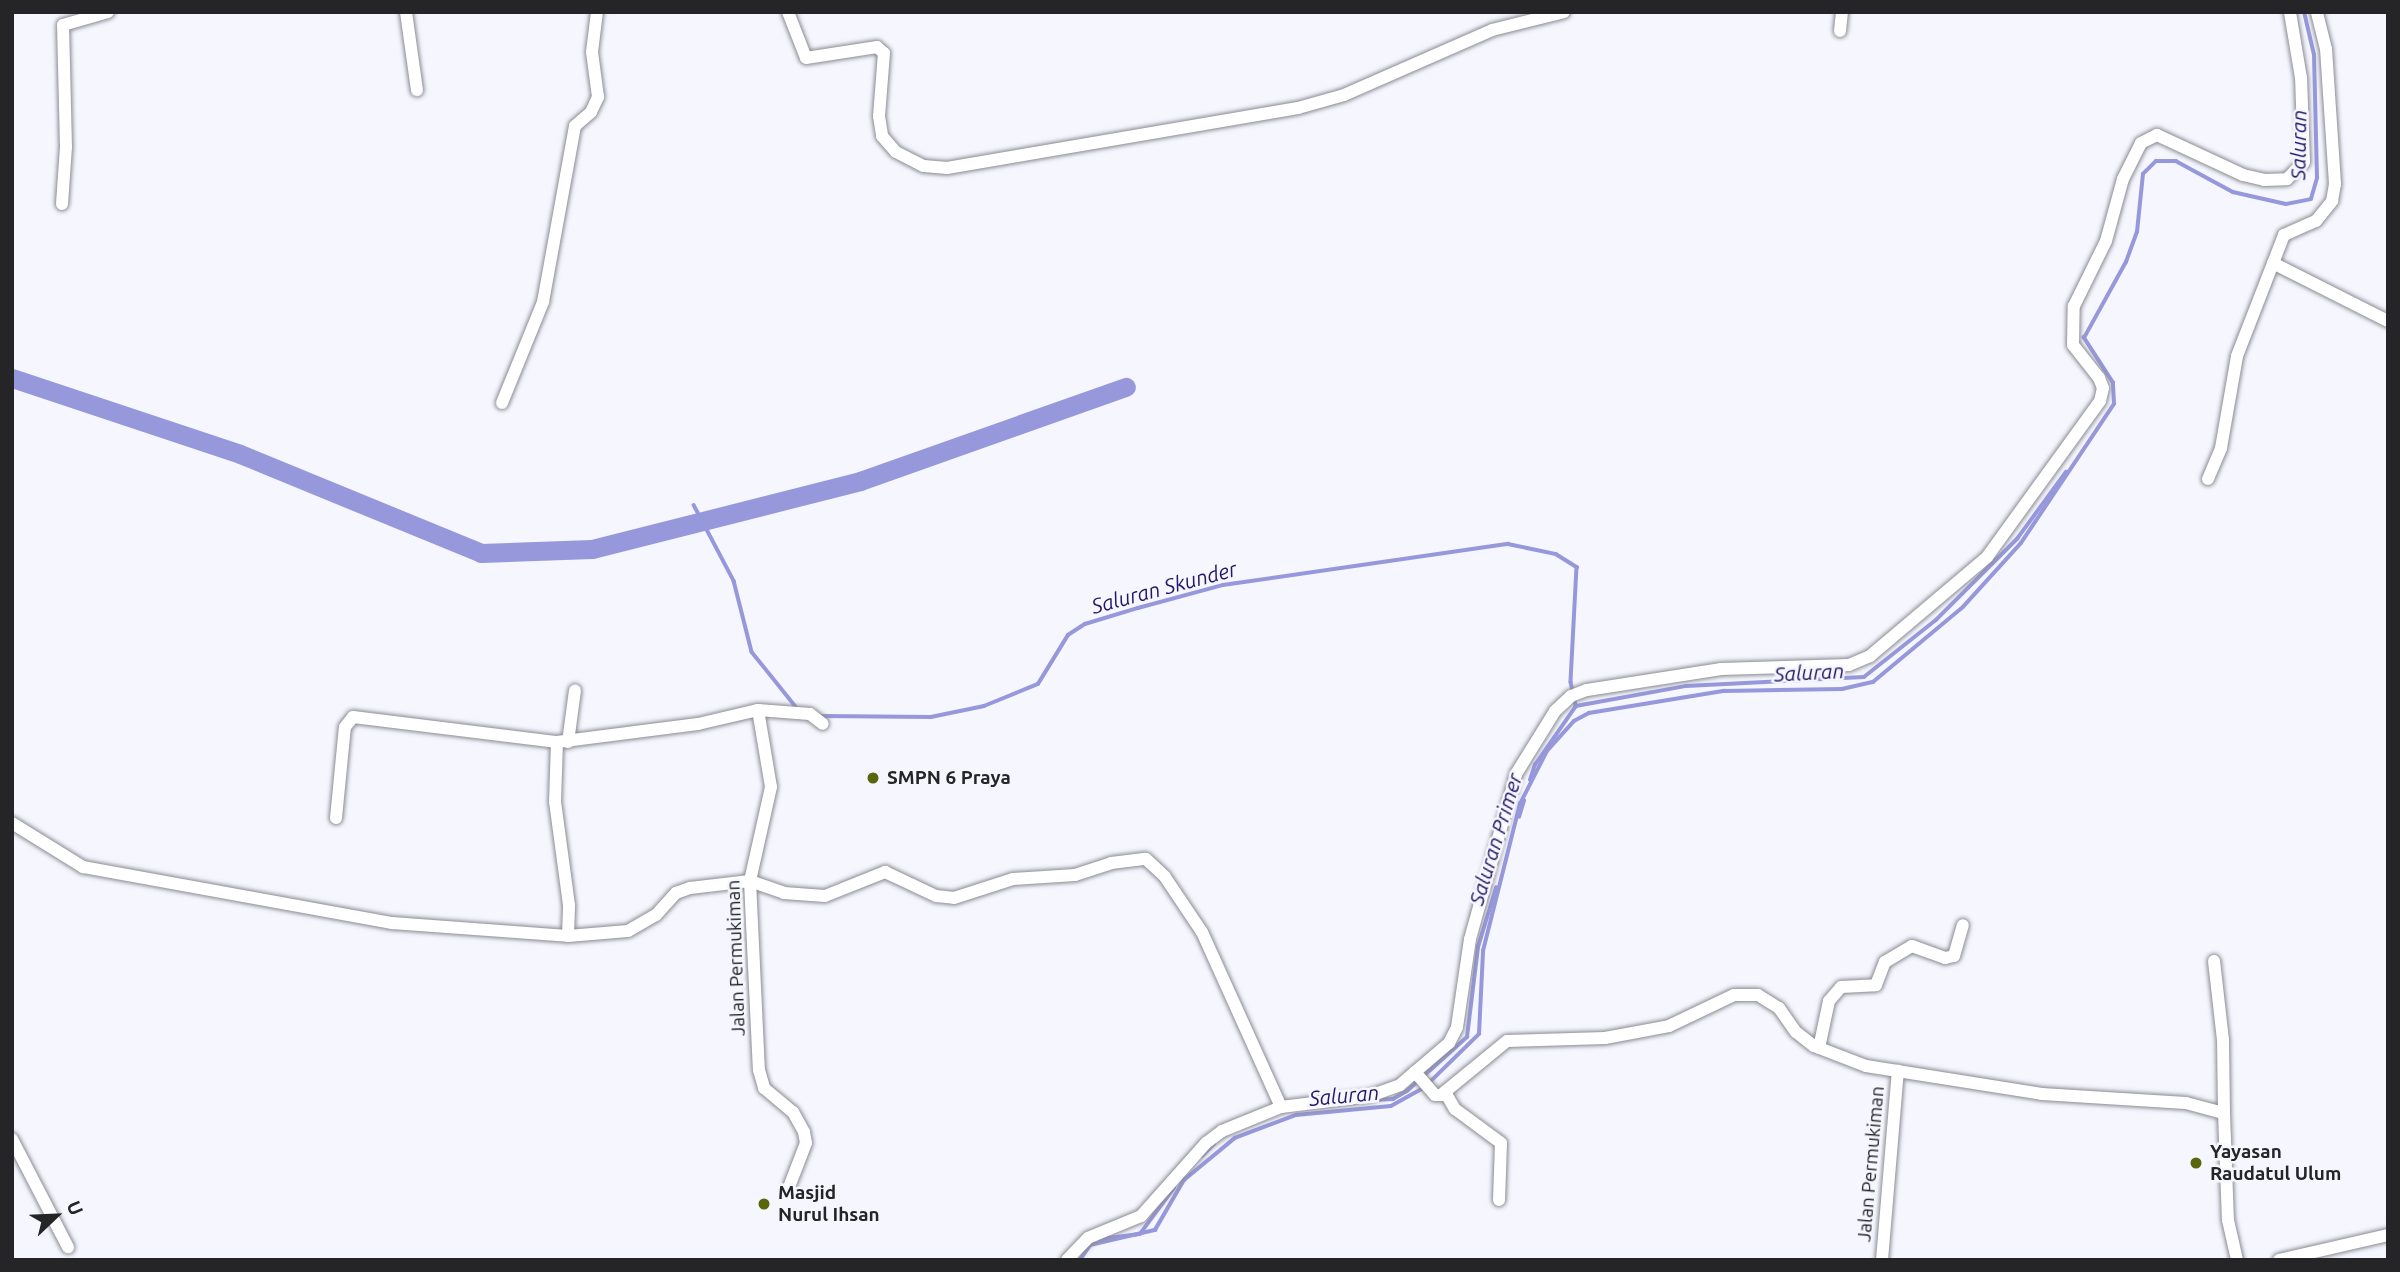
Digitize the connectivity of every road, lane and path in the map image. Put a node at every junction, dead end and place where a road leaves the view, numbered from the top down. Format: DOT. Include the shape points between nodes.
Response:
graph roads {
  1 [pos="108,12"];
  2 [pos="406,12"];
  3 [pos="597,12"];
  4 [pos="788,12"];
  5 [pos="1564,12"];
  6 [pos="1842,12"];
  7 [pos="2290,12"];
  8 [pos="2317,12"];
  9 [pos="1840,31"];
  10 [pos="417,90"];
  11 [pos="62,204"];
  12 [pos="2273,263"];
  13 [pos="2388,321"];
  14 [pos="502,403"];
  15 [pos="2208,478"];
  16 [pos="575,690"];
  17 [pos="758,710"];
  18 [pos="823,724"];
  19 [pos="562,742"];
  20 [pos="336,818"];
  21 [pos="12,822"];
  22 [pos="750,881"];
  23 [pos="1963,926"];
  24 [pos="568,936"];
  25 [pos="2214,961"];
  26 [pos="1819,1048"];
  27 [pos="1898,1071"];
  28 [pos="1418,1074"];
  29 [pos="1440,1093"];
  30 [pos="1281,1107"];
  31 [pos="2224,1113"];
  32 [pos="12,1139"];
  33 [pos="789,1187"];
  34 [pos="1499,1200"];
  35 [pos="2388,1235"];
  36 [pos="68,1247"];
  37 [pos="1067,1260"];
  38 [pos="1882,1260"];
  39 [pos="2236,1260"];
  40 [pos="2279,1260"];
  1 -- 11 [label="street" via="63,25 66,147"];
  2 -- 10 [label="street"];
  3 -- 14 [label="street" via="592,52 598,97 591,112 575,126 543,302"];
  4 -- 5 [label="street" via="806,58 877,47 884,53 882,136 896,152 924,166 947,167 1298,108 1344,94 1492,30"];
  6 -- 9 [label="street"];
  7 -- 28 [label="street" via="2301,78 2304,162 2287,179 2264,180 2243,175 2157,135 2141,144 2123,179 2106,241 2074,306 2073,345 2099,378 2103,388 2100,401 1987,557 1870,656 1849,665 1721,669 1587,690 1571,696 1555,711 1516,774 1469,939 1457,1027 1449,1044"];
  8 -- 12 [label="street" via="2326,49 2335,184 2325,213 2284,235"];
  12 -- 13 [label="street"];
  12 -- 15 [label="street" via="2237,356 2221,448"];
  16 -- 19 [label="street"];
  17 -- 18 [label="street" via="810,715"];
  17 -- 19 [label="street" via="698,724"];
  17 -- 22 [label="street, Jalan Permukiman" via="771,787"];
  19 -- 20 [label="street" via="354,717 345,727"];
  19 -- 24 [label="street" via="554,791 569,905"];
  21 -- 24 [label="street" via="83,867 392,923"];
  22 -- 24 [label="street" via="682,890 656,915 628,931"];
  22 -- 30 [label="street" via="784,893 825,896 885,872 936,896 954,898 1013,879 1075,875 1146,859 1165,877 1202,932"];
  22 -- 33 [label="street, Jalan Permukiman" via="759,1070 764,1088 793,1112 806,1143"];
  23 -- 26 [label="street" via="1954,956 1945,958 1912,946 1885,962 1876,985 1841,987 1829,1002"];
  25 -- 31 [label="street" via="2223,1040"];
  26 -- 27 [label="street" via="1866,1066"];
  26 -- 29 [label="street" via="1758,995 1734,995 1669,1026 1605,1038 1507,1041"];
  27 -- 31 [label="street" via="2042,1094 2186,1103"];
  27 -- 38 [label="street, Jalan Permukiman"];
  28 -- 29 [label="street"];
  28 -- 30 [label="street" via="1370,1096"];
  29 -- 34 [label="street" via="1500,1143"];
  30 -- 37 [label="street" via="1222,1131 1141,1216 1088,1238"];
  31 -- 39 [label="street" via="2228,1220"];
  32 -- 36 [label="street"];
  35 -- 40 [label="street"];
}
